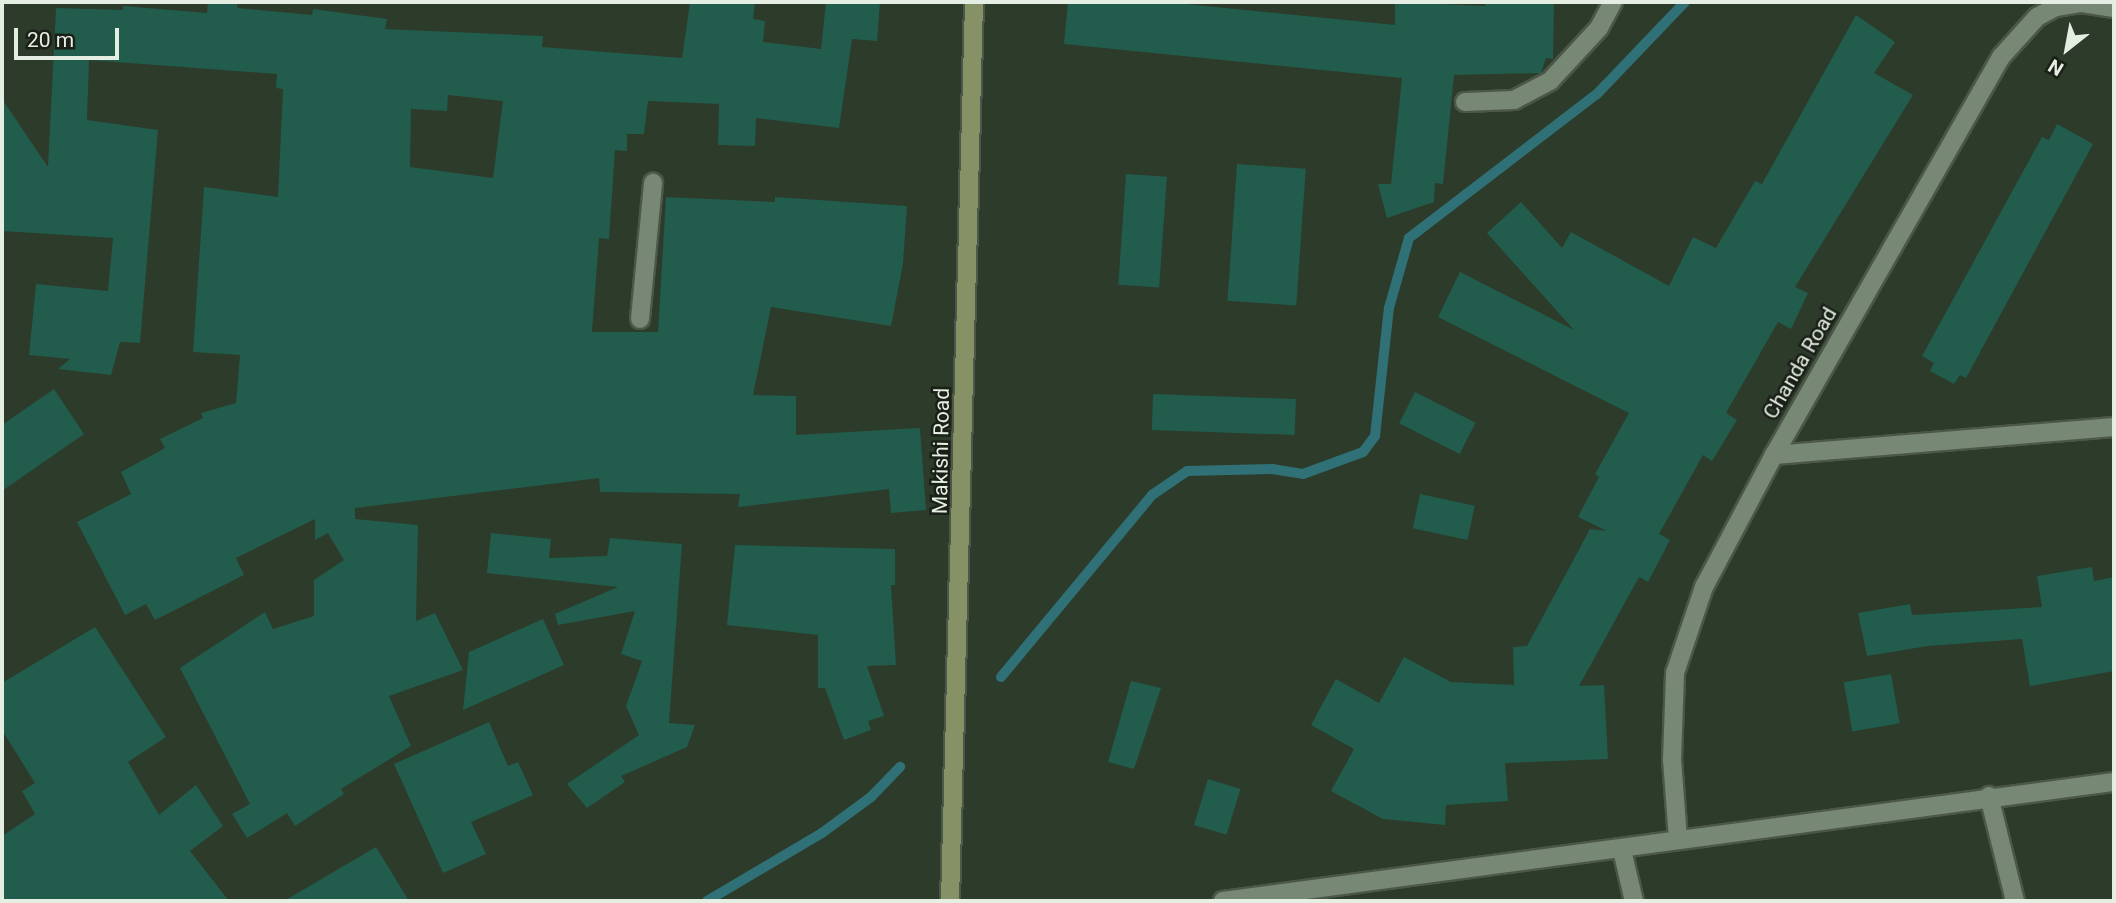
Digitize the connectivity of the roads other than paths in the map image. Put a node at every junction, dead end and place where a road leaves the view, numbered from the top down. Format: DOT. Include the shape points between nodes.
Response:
graph roads {
  1 [pos="974,2"];
  2 [pos="1613,2"];
  3 [pos="2082,3"];
  4 [pos="2114,8"];
  5 [pos="1465,102"];
  6 [pos="653,183"];
  7 [pos="639,319"];
  8 [pos="2114,428"];
  9 [pos="1774,455"];
  10 [pos="2114,782"];
  11 [pos="1989,796"];
  12 [pos="1678,839"];
  13 [pos="1622,849"];
  14 [pos="950,901"];
  15 [pos="1223,901"];
  16 [pos="1634,901"];
  17 [pos="2015,901"];
  1 -- 14 [label="main road, Makishi Road"];
  2 -- 5 [label="street" via="1599,28 1550,81 1514,100"];
  3 -- 4 [label="street, Chanda Road"];
  3 -- 9 [label="street, Chanda Road" via="2056,7 2037,17 2001,57"];
  6 -- 7 [label="street"];
  8 -- 9 [label="street"];
  9 -- 12 [label="street, Chanda Road" via="1704,587 1675,673 1672,760"];
  10 -- 11 [label="street"];
  11 -- 12 [label="street"];
  11 -- 17 [label="street"];
  12 -- 13 [label="street"];
  13 -- 15 [label="street"];
  13 -- 16 [label="street"];
}
